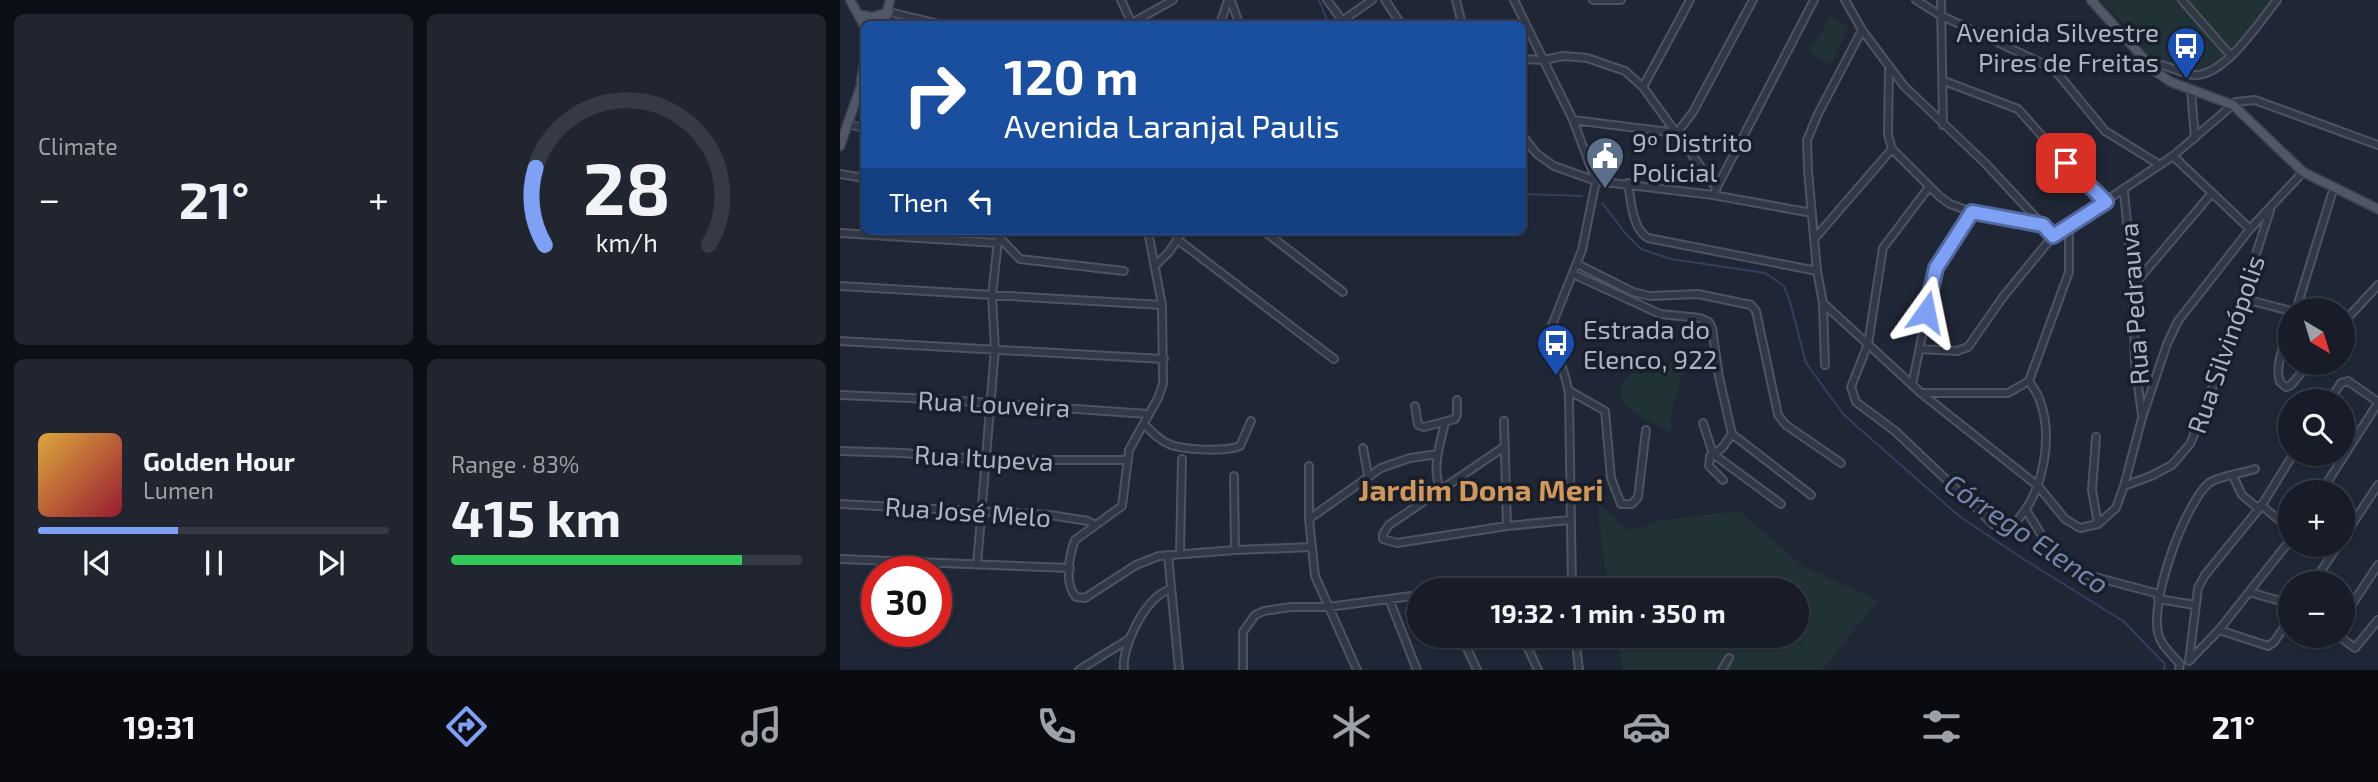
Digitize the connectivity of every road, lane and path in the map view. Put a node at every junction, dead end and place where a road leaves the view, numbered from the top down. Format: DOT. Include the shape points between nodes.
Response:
graph roads {
  1 [pos="890,0"];
  2 [pos="1121,0"];
  3 [pos="1172,0"];
  4 [pos="1229,0"];
  5 [pos="1327,0"];
  6 [pos="1372,0"];
  7 [pos="1385,0"];
  8 [pos="1456,0"];
  9 [pos="1514,0"];
  10 [pos="1593,0"];
  11 [pos="1621,0"];
  12 [pos="1690,0"];
  13 [pos="1753,0"];
  14 [pos="1814,0"];
  15 [pos="1845,0"];
  16 [pos="1916,0"];
  17 [pos="1941,0"];
  18 [pos="2091,0"];
  19 [pos="2182,0"];
  20 [pos="2277,0"];
  21 [pos="848,1"];
  22 [pos="888,12"];
  23 [pos="861,15"];
  24 [pos="1940,15"];
  25 [pos="863,21"];
  26 [pos="885,21"];
  27 [pos="926,21"];
  28 [pos="1130,21"];
  29 [pos="1136,21"];
  30 [pos="1221,21"];
  31 [pos="1238,21"];
  32 [pos="1342,21"];
  33 [pos="1346,21"];
  34 [pos="1399,21"];
  35 [pos="1461,21"];
  36 [pos="1524,21"];
  37 [pos="1526,26"];
  38 [pos="1862,30"];
  39 [pos="2231,57"];
  40 [pos="1526,59"];
  41 [pos="1542,60"];
  42 [pos="1889,68"];
  43 [pos="2154,70"];
  44 [pos="861,81"];
  45 [pos="1944,81"];
  46 [pos="860,86"];
  47 [pos="1643,87"];
  48 [pos="2192,90"];
  49 [pos="2233,105"];
  50 [pos="1573,120"];
  51 [pos="847,124"];
  52 [pos="1943,125"];
  53 [pos="861,127"];
  54 [pos="1677,133"];
  55 [pos="2195,138"];
  56 [pos="1526,140"];
  57 [pos="2378,145"];
  58 [pos="840,146"];
  59 [pos="1892,149"];
  60 [pos="2173,156"];
  61 [pos="2160,164"];
  62 [pos="2303,172"];
  63 [pos="840,174"];
  64 [pos="861,178"];
  65 [pos="1596,181"];
  66 [pos="1628,183"];
  67 [pos="1929,187"];
  68 [pos="2334,187"];
  69 [pos="2124,191"];
  70 [pos="1715,192"];
  71 [pos="2211,194"];
  72 [pos="2106,202"];
  73 [pos="2271,207"];
  74 [pos="2378,209"];
  75 [pos="1972,212"];
  76 [pos="1812,214"];
  77 [pos="2043,225"];
  78 [pos="2069,227"];
  79 [pos="2250,229"];
  80 [pos="840,233"];
  81 [pos="861,234"];
  82 [pos="919,235"];
  83 [pos="1149,235"];
  84 [pos="1180,235"];
  85 [pos="1269,235"];
  86 [pos="2053,236"];
  87 [pos="998,237"];
  88 [pos="1815,239"];
  89 [pos="1178,240"];
  90 [pos="1577,264"];
  91 [pos="1156,265"];
  92 [pos="1124,271"];
  93 [pos="1817,271"];
  94 [pos="1573,274"];
  95 [pos="2378,285"];
  96 [pos="840,286"];
  97 [pos="2133,286"];
  98 [pos="1343,292"];
  99 [pos="992,296"];
  100 [pos="2241,298"];
  101 [pos="2300,298"];
  102 [pos="1823,303"];
  103 [pos="1162,305"];
  104 [pos="2278,308"];
  105 [pos="2356,309"];
  106 [pos="840,341"];
  107 [pos="1868,344"];
  108 [pos="995,349"];
  109 [pos="1920,349"];
  110 [pos="1164,359"];
  111 [pos="1334,359"];
  112 [pos="1825,365"];
  113 [pos="2278,375"];
  114 [pos="2299,375"];
  115 [pos="2029,381"];
  116 [pos="1912,384"];
  117 [pos="2337,389"];
  118 [pos="1569,390"];
  119 [pos="1921,393"];
  120 [pos="840,395"];
  121 [pos="1457,400"];
  122 [pos="2378,402"];
  123 [pos="989,403"];
  124 [pos="1415,406"];
  125 [pos="1149,414"];
  126 [pos="2143,418"];
  127 [pos="1251,421"];
  128 [pos="1504,421"];
  129 [pos="1445,423"];
  130 [pos="1703,423"];
  131 [pos="1144,424"];
  132 [pos="1646,430"];
  133 [pos="1732,434"];
  134 [pos="2096,437"];
  135 [pos="1504,447"];
  136 [pos="1363,448"];
  137 [pos="840,451"];
  138 [pos="1438,454"];
  139 [pos="1713,454"];
  140 [pos="1182,459"];
  141 [pos="985,460"];
  142 [pos="1127,460"];
  143 [pos="1841,463"];
  144 [pos="1309,466"];
  145 [pos="2286,466"];
  146 [pos="2255,469"];
  147 [pos="1368,475"];
  148 [pos="1234,476"];
  149 [pos="2233,476"];
  150 [pos="1723,480"];
  151 [pos="2329,480"];
  152 [pos="2378,485"];
  153 [pos="2038,486"];
  154 [pos="2124,486"];
  155 [pos="1441,490"];
  156 [pos="1811,495"];
  157 [pos="840,504"];
  158 [pos="1782,504"];
  159 [pos="2260,507"];
  160 [pos="2026,510"];
  161 [pos="981,512"];
  162 [pos="1310,519"];
  163 [pos="1569,520"];
  164 [pos="2278,520"];
  165 [pos="2355,520"];
  166 [pos="2098,524"];
  167 [pos="1095,525"];
  168 [pos="1507,526"];
  169 [pos="1311,547"];
  170 [pos="1235,550"];
  171 [pos="1180,553"];
  172 [pos="1168,555"];
  173 [pos="2278,555"];
  174 [pos="840,559"];
  175 [pos="977,565"];
  176 [pos="2378,565"];
  177 [pos="1070,568"];
  178 [pos="1571,578"];
  179 [pos="1170,590"];
  180 [pos="2249,592"];
  181 [pos="2158,596"];
  182 [pos="1407,597"];
  183 [pos="1389,599"];
  184 [pos="2278,600"];
  185 [pos="2355,600"];
  186 [pos="2195,605"];
  187 [pos="1328,607"];
  188 [pos="2378,620"];
  189 [pos="2219,630"];
  190 [pos="2278,636"];
  191 [pos="1129,639"];
  192 [pos="1467,648"];
  193 [pos="1528,648"];
  194 [pos="1576,648"];
  195 [pos="2355,648"];
  196 [pos="1728,657"];
  197 [pos="2189,661"];
  198 [pos="2180,667"];
  199 [pos="1079,670"];
  200 [pos="1124,670"];
  201 [pos="1179,670"];
  202 [pos="1243,670"];
  203 [pos="1357,670"];
  204 [pos="1417,670"];
  205 [pos="1477,670"];
  206 [pos="1538,670"];
  207 [pos="1579,670"];
  208 [pos="1722,670"];
  1 -- 22 [label="main road"];
  2 -- 28 [label="street"];
  3 -- 29 [label="street"];
  4 -- 30 [label="street"];
  4 -- 31 [label="street"];
  5 -- 32 [label="street"];
  6 -- 33 [label="street"];
  7 -- 34 [label="street"];
  8 -- 35 [label="street"];
  9 -- 36 [label="street"];
  10 -- 11 [label="street"];
  12 -- 47 [label="street"];
  13 -- 54 [label="street"];
  14 -- 70 [label="street"];
  15 -- 38 [label="street"];
  16 -- 24 [label="street"];
  17 -- 24 [label="street"];
  18 -- 43 [label="main road"];
  19 -- 39 [label="street"];
  20 -- 39 [label="street"];
  21 -- 23 [label="main road"];
  22 -- 23 [label="main road"];
  22 -- 26 [label="main road"];
  22 -- 27 [label="street"];
  23 -- 25 [label="main road"];
  24 -- 45 [label="street"];
  24 -- 61 [label="street" via="2054,69 2105,131"];
  37 -- 41 [label="street"];
  38 -- 42 [label="street"];
  38 -- 76 [label="street" via="1807,140"];
  39 -- 43 [label="street" via="2215,70 2196,75 2162,65"];
  40 -- 41 [label="street"];
  41 -- 47 [label="street" via="1587,58 1625,71"];
  41 -- 50 [label="street"];
  42 -- 52 [label="street"];
  42 -- 59 [label="street"];
  43 -- 48 [label="main road"];
  44 -- 46 [label="main road"];
  45 -- 52 [label="street"];
  45 -- 72 [label="street" via="2018,109"];
  46 -- 51 [label="main road"];
  47 -- 54 [label="street"];
  48 -- 49 [label="main road"];
  48 -- 55 [label="street"];
  49 -- 55 [label="street"];
  49 -- 57 [label="street" via="2255,100"];
  49 -- 62 [label="main road"];
  50 -- 54 [label="street"];
  50 -- 65 [label="street"];
  51 -- 53 [label="street"];
  51 -- 58 [label="main road"];
  52 -- 77 [label="street"];
  54 -- 70 [label="street"];
  55 -- 60 [label="street"];
  56 -- 65 [label="street" via="1554,166"];
  59 -- 67 [label="street"];
  59 -- 88 [label="street"];
  60 -- 61 [label="street"];
  60 -- 71 [label="street"];
  61 -- 69 [label="street"];
  62 -- 68 [label="main road"];
  62 -- 73 [label="street"];
  63 -- 64 [label="street"];
  65 -- 66 [label="street"];
  65 -- 90 [label="street"];
  66 -- 70 [label="street"];
  66 -- 93 [label="street" via="1636,222 1648,238"];
  67 -- 75 [label="street" via="1950,204"];
  67 -- 107 [label="street" via="1883,248"];
  68 -- 74 [label="main road"];
  68 -- 101 [label="street"];
  69 -- 72 [label="street"];
  69 -- 97 [label="street, Rua Pedrauva"];
  70 -- 76 [label="street"];
  71 -- 79 [label="street"];
  71 -- 97 [label="street"];
  72 -- 78 [label="street"];
  73 -- 79 [label="street"];
  73 -- 100 [label="street, Rua Silvinópolis"];
  75 -- 77 [label="street"];
  75 -- 109 [label="street" via="1936,268"];
  76 -- 88 [label="street"];
  77 -- 86 [label="street"];
  78 -- 86 [label="street"];
  78 -- 115 [label="street" via="2069,272"];
  79 -- 126 [label="street" via="2178,321"];
  80 -- 81 [label="street"];
  82 -- 87 [label="street"];
  83 -- 91 [label="street"];
  84 -- 89 [label="street"];
  85 -- 98 [label="street"];
  86 -- 109 [label="street" via="1968,346 1957,351"];
  87 -- 92 [label="street" via="1024,261"];
  87 -- 99 [label="street"];
  88 -- 93 [label="street"];
  89 -- 91 [label="street"];
  89 -- 111 [label="street"];
  90 -- 94 [label="street"];
  90 -- 143 [label="street" via="1633,292 1650,296 1698,293 1751,305 1778,415"];
  91 -- 103 [label="street"];
  93 -- 102 [label="street"];
  94 -- 118 [label="street" via="1552,325"];
  94 -- 133 [label="street" via="1660,314 1709,322"];
  95 -- 105 [label="street"];
  96 -- 99 [label="street"];
  97 -- 126 [label="street, Rua Pedrauva" via="2135,363"];
  99 -- 103 [label="street"];
  99 -- 108 [label="street"];
  100 -- 104 [label="street"];
  100 -- 154 [label="street, Rua Silvinópolis" via="2207,404 2185,452 2151,476"];
  102 -- 107 [label="street"];
  102 -- 112 [label="street"];
  103 -- 110 [label="street"];
  106 -- 108 [label="street"];
  107 -- 116 [label="street"];
  107 -- 160 [label="street" via="1852,382 1856,402 1895,431 2000,529 2008,531"];
  108 -- 110 [label="street"];
  108 -- 123 [label="street"];
  109 -- 116 [label="street"];
  110 -- 125 [label="street" via="1162,390"];
  113 -- 114 [label="street" via="2286,387"];
  115 -- 119 [label="street" via="2008,393"];
  115 -- 153 [label="street" via="2043,412 2045,457"];
  116 -- 119 [label="street"];
  117 -- 122 [label="street" via="2348,381"];
  118 -- 132 [label="street" via="1605,411 1611,478 1621,504 1632,505 1638,497"];
  118 -- 163 [label="street"];
  119 -- 153 [label="street"];
  120 -- 123 [label="street, Rua Louveira"];
  121 -- 129 [label="street" via="1456,417"];
  122 -- 151 [label="street"];
  123 -- 125 [label="street, Rua Louveira"];
  123 -- 141 [label="street"];
  124 -- 129 [label="street" via="1421,427"];
  125 -- 131 [label="street"];
  126 -- 154 [label="street"];
  127 -- 131 [label="street" via="1240,446 1215,450 1173,445"];
  128 -- 135 [label="street"];
  129 -- 138 [label="street"];
  130 -- 139 [label="street"];
  131 -- 142 [label="street"];
  133 -- 139 [label="street"];
  133 -- 156 [label="street"];
  134 -- 166 [label="street" via="2092,490"];
  135 -- 155 [label="street"];
  135 -- 168 [label="street"];
  136 -- 147 [label="street"];
  137 -- 141 [label="street, Rua Itupeva"];
  138 -- 147 [label="street" via="1393,463"];
  138 -- 155 [label="street"];
  139 -- 150 [label="street" via="1709,466"];
  139 -- 158 [label="street"];
  140 -- 171 [label="street"];
  141 -- 142 [label="street, Rua Itupeva"];
  141 -- 161 [label="street"];
  142 -- 167 [label="street" via="1122,506"];
  144 -- 162 [label="street"];
  145 -- 159 [label="street"];
  146 -- 149 [label="street"];
  147 -- 162 [label="street"];
  148 -- 170 [label="street"];
  149 -- 159 [label="street" via="2242,495"];
  149 -- 181 [label="street" via="2211,482 2195,502 2179,533"];
  152 -- 165 [label="street"];
  153 -- 160 [label="street"];
  153 -- 166 [label="street" via="2074,525"];
  154 -- 166 [label="street" via="2116,508"];
  155 -- 168 [label="street" via="1389,525 1382,537 1385,541"];
  157 -- 161 [label="street, Rua José Melo"];
  159 -- 164 [label="street"];
  159 -- 186 [label="street" via="2206,575"];
  160 -- 181 [label="street" via="2047,544 2080,573"];
  161 -- 167 [label="street, Rua José Melo" via="1051,515"];
  161 -- 175 [label="street"];
  162 -- 169 [label="street"];
  163 -- 168 [label="street"];
  163 -- 178 [label="street"];
  167 -- 177 [label="street" via="1075,540"];
  169 -- 170 [label="street"];
  169 -- 187 [label="street" via="1315,576"];
  170 -- 171 [label="street"];
  171 -- 172 [label="street"];
  172 -- 177 [label="street" via="1149,558 1081,598 1070,590"];
  172 -- 179 [label="street"];
  173 -- 180 [label="street"];
  174 -- 175 [label="street"];
  175 -- 177 [label="street"];
  176 -- 185 [label="street"];
  179 -- 191 [label="street" via="1157,596"];
  179 -- 201 [label="street"];
  180 -- 184 [label="street"];
  180 -- 189 [label="street"];
  181 -- 186 [label="street"];
  181 -- 198 [label="street" via="2160,639"];
  182 -- 183 [label="street"];
  183 -- 187 [label="street"];
  183 -- 204 [label="street"];
  186 -- 197 [label="street"];
  187 -- 202 [label="street" via="1276,609 1255,615 1244,632"];
  187 -- 203 [label="street"];
  188 -- 195 [label="street"];
  189 -- 190 [label="street" via="2268,646"];
  189 -- 197 [label="street"];
  191 -- 199 [label="street"];
  191 -- 200 [label="street"];
  192 -- 205 [label="street"];
  193 -- 206 [label="street"];
  194 -- 207 [label="street"];
  196 -- 208 [label="street"];
  197 -- 198 [label="street"];
}
